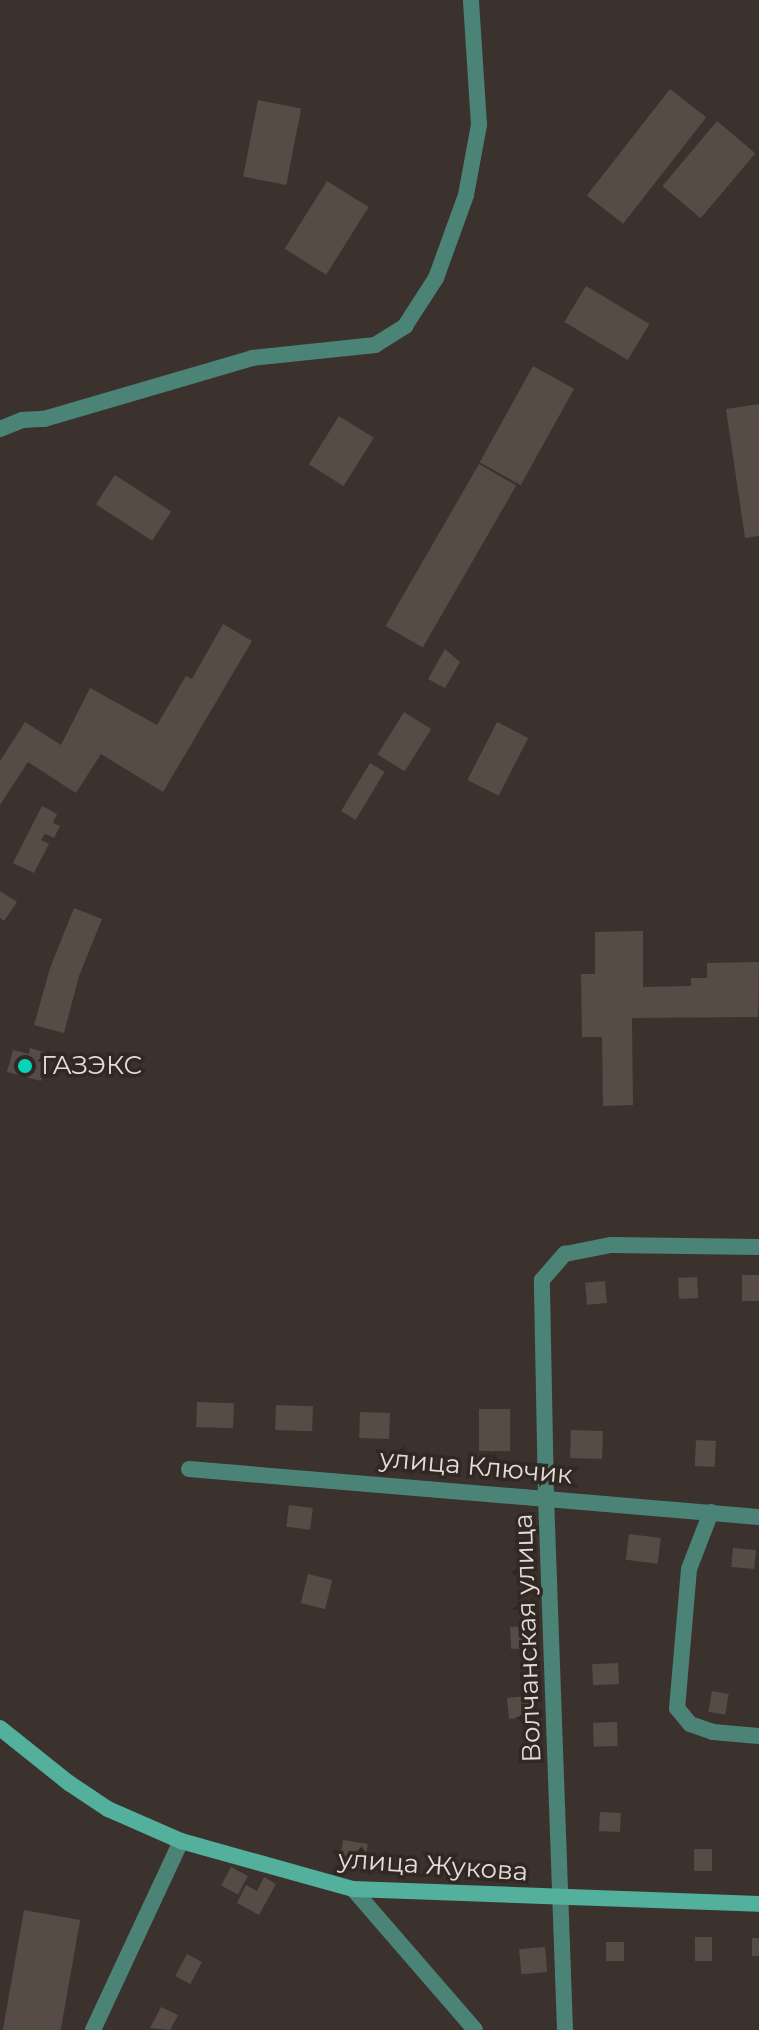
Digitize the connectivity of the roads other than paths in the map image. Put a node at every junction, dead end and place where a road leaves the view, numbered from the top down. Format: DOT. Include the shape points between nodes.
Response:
graph roads {
  1 [pos="471,0"];
  2 [pos="0,429"];
  3 [pos="759,1247"];
  4 [pos="189,1469"];
  5 [pos="546,1497"];
  6 [pos="711,1512"];
  7 [pos="759,1517"];
  8 [pos="0,1728"];
  9 [pos="759,1736"];
  10 [pos="181,1841"];
  11 [pos="353,1889"];
  12 [pos="562,1899"];
  13 [pos="759,1904"];
  14 [pos="93,2030"];
  15 [pos="475,2030"];
  16 [pos="565,2030"];
  1 -- 2 [label="street" via="479,125 466,195 436,278 405,326 375,345 252,358"];
  3 -- 5 [label="street, Волчанская улица" via="611,1245 565,1254 542,1280"];
  4 -- 5 [label="street, улица Ключик"];
  5 -- 6 [label="street, улица Ключик"];
  5 -- 12 [label="street, Волчанская улица"];
  6 -- 7 [label="street, улица Ключик"];
  6 -- 9 [label="street" via="689,1569 677,1708 690,1724 713,1732"];
  8 -- 10 [label="main road, улица Жукова" via="108,1809"];
  10 -- 11 [label="main road, улица Жукова"];
  10 -- 14 [label="street"];
  11 -- 12 [label="main road, улица Жукова"];
  11 -- 15 [label="street"];
  12 -- 13 [label="main road, улица Жукова"];
  12 -- 16 [label="street, Волчанская улица"];
}
